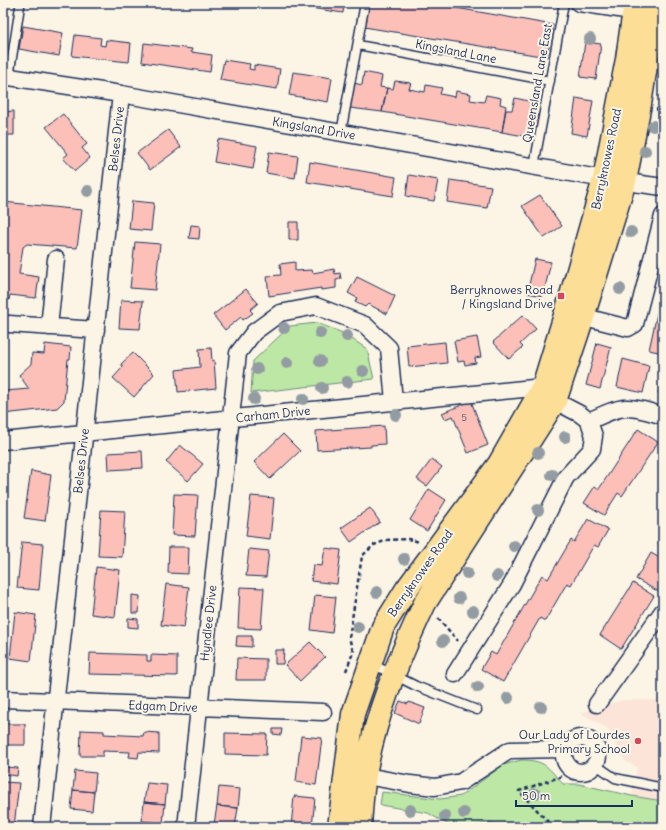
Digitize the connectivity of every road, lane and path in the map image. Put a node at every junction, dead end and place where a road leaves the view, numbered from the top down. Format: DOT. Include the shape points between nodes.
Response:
graph roads {
  1 [pos="365,3"];
  2 [pos="564,3"];
  3 [pos="579,3"];
  4 [pos="20,6"];
  5 [pos="634,8"];
  6 [pos="656,9"];
  7 [pos="358,45"];
  8 [pos="642,61"];
  9 [pos="6,76"];
  10 [pos="550,81"];
  11 [pos="121,94"];
  12 [pos="341,133"];
  13 [pos="534,166"];
  14 [pos="614,180"];
  15 [pos="663,186"];
  16 [pos="663,216"];
  17 [pos="56,259"];
  18 [pos="574,315"];
  19 [pos="9,324"];
  20 [pos="49,327"];
  21 [pos="96,330"];
  22 [pos="549,394"];
  23 [pos="394,401"];
  24 [pos="663,416"];
  25 [pos="231,418"];
  26 [pos="589,421"];
  27 [pos="84,432"];
  28 [pos="3,441"];
  29 [pos="427,544"];
  30 [pos="425,603"];
  31 [pos="663,611"];
  32 [pos="467,652"];
  33 [pos="361,657"];
  34 [pos="455,674"];
  35 [pos="393,675"];
  36 [pos="3,699"];
  37 [pos="55,701"];
  38 [pos="597,704"];
  39 [pos="199,707"];
  40 [pos="477,710"];
  41 [pos="323,712"];
  42 [pos="564,749"];
  43 [pos="596,765"];
  44 [pos="574,772"];
  45 [pos="355,774"];
  46 [pos="663,788"];
  47 [pos="42,827"];
  48 [pos="186,827"];
  49 [pos="339,827"];
  50 [pos="360,827"];
  51 [pos="553,827"];
  1 -- 7 [label="lane"];
  2 -- 10 [label="lane, Queensland Lane East"];
  3 -- 5 [label="street"];
  4 -- 9 [label="lane"];
  5 -- 6 [label="street"];
  5 -- 8 [label="main road, Berryknowes Road"];
  6 -- 8 [label="main road, Berryknowes Road"];
  7 -- 10 [label="lane, Kingsland Lane"];
  7 -- 12 [label="lane"];
  8 -- 14 [label="main road, Berryknowes Road"];
  9 -- 11 [label="street, Kingsland Drive"];
  10 -- 13 [label="lane, Queensland Lane East"];
  11 -- 12 [label="street, Kingsland Drive"];
  11 -- 21 [label="street, Belses Drive"];
  12 -- 13 [label="street, Kingsland Drive"];
  13 -- 14 [label="street, Kingsland Drive"];
  14 -- 15 [label="street, Berryknowes Road"];
  14 -- 18 [label="main road, Berryknowes Road"];
  16 -- 18 [label="street" via="635,324 628,328"];
  17 -- 20 [label="street"];
  18 -- 22 [label="main road, Berryknowes Road"];
  19 -- 20 [label="street"];
  20 -- 21 [label="street"];
  21 -- 27 [label="street, Belses Drive"];
  22 -- 23 [label="street, Carham Drive"];
  22 -- 26 [label="street"];
  22 -- 30 [label="main road, Berryknowes Road"];
  22 -- 33 [label="main road, Berryknowes Road" via="406,590"];
  23 -- 25 [label="street, Carham Drive"];
  23 -- 25 [label="street, Hyndlee Drive" via="388,348 365,325 316,306 280,313 250,337 238,353"];
  24 -- 26 [label="street" via="637,407 616,408"];
  25 -- 27 [label="street, Carham Drive"];
  25 -- 39 [label="street, Hyndlee Drive"];
  26 -- 32 [label="street" via="594,436 592,449 566,477 512,584"];
  27 -- 28 [label="street, Carham Drive"];
  27 -- 37 [label="street, Belses Drive"];
  29 -- 33 [label="path" via="408,539 387,540 374,544 362,556 349,638"];
  30 -- 32 [label="path"];
  30 -- 35 [label="main road, Berryknowes Road"];
  31 -- 38 [label="street"];
  32 -- 34 [label="street"];
  33 -- 35 [label="lane"];
  33 -- 45 [label="main road, Berryknowes Road" via="354,714"];
  35 -- 40 [label="lane"];
  35 -- 45 [label="main road, Berryknowes Road" via="379,719"];
  36 -- 37 [label="street, Edgam Drive"];
  37 -- 39 [label="street, Edgam Drive"];
  37 -- 47 [label="street, Belses Drive"];
  39 -- 41 [label="street, Edgam Drive"];
  39 -- 48 [label="street, Hyndlee Drive"];
  42 -- 43 [label="street" via="579,738 592,741 598,752"];
  42 -- 44 [label="street" via="565,762"];
  42 -- 45 [label="street" via="510,750 461,782 435,787"];
  43 -- 44 [label="street" via="586,772"];
  43 -- 46 [label="lane" via="615,778"];
  44 -- 51 [label="path" via="519,791"];
  45 -- 49 [label="main road, Berryknowes Road"];
  45 -- 50 [label="main road, Berryknowes Road"];
}
